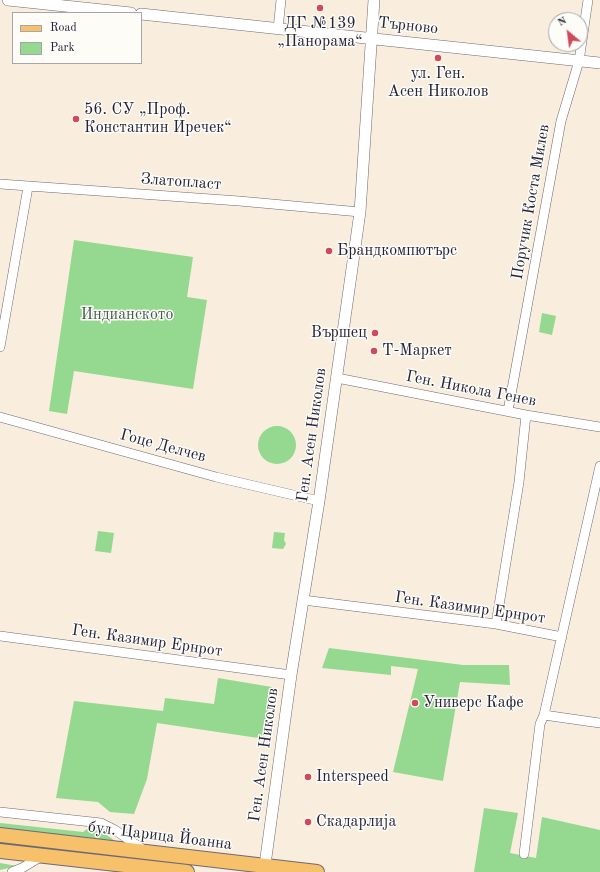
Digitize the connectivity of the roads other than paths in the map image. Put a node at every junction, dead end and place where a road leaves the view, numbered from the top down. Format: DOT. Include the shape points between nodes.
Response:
graph roads {
  1 [pos="8,0"];
  2 [pos="281,0"];
  3 [pos="374,0"];
  4 [pos="588,0"];
  5 [pos="75,3"];
  6 [pos="126,12"];
  7 [pos="142,14"];
  8 [pos="278,29"];
  9 [pos="372,39"];
  10 [pos="579,61"];
  11 [pos="600,63"];
  12 [pos="0,184"];
  13 [pos="28,186"];
  14 [pos="360,212"];
  15 [pos="0,347"];
  16 [pos="337,378"];
  17 [pos="508,411"];
  18 [pos="526,415"];
  19 [pos="0,417"];
  20 [pos="600,427"];
  21 [pos="600,466"];
  22 [pos="319,501"];
  23 [pos="302,600"];
  24 [pos="496,624"];
  25 [pos="0,636"];
  26 [pos="562,637"];
  27 [pos="291,675"];
  28 [pos="544,715"];
  29 [pos="600,723"];
  30 [pos="0,812"];
  31 [pos="0,835"];
  32 [pos="0,851"];
  33 [pos="146,851"];
  34 [pos="524,854"];
  35 [pos="42,856"];
  36 [pos="122,868"];
  37 [pos="264,868"];
  38 [pos="12,872"];
  39 [pos="187,872"];
  40 [pos="317,872"];
  1 -- 5 [label="street"];
  2 -- 8 [label="street"];
  3 -- 9 [label="street, Ген. Асен Николов"];
  4 -- 10 [label="street, Поручик Коста Милев"];
  5 -- 6 [label="street"];
  7 -- 8 [label="street, Търново"];
  8 -- 9 [label="street, Търново"];
  9 -- 10 [label="street, Търново"];
  9 -- 14 [label="street, Ген. Асен Николов"];
  10 -- 11 [label="street, Търново"];
  10 -- 17 [label="street, Поручик Коста Милев" via="561,121"];
  12 -- 13 [label="street, Златопласт"];
  13 -- 14 [label="street, Златопласт"];
  13 -- 15 [label="street"];
  14 -- 16 [label="street, Ген. Асен Николов"];
  16 -- 17 [label="street, Ген. Никола Генев"];
  16 -- 22 [label="street, Ген. Асен Николов"];
  17 -- 18 [label="street, Ген. Никола Генев"];
  18 -- 20 [label="street, Ген. Никола Генев"];
  18 -- 24 [label="street" via="519,482"];
  19 -- 22 [label="street, Гоце Делчев" via="216,477"];
  21 -- 26 [label="street"];
  22 -- 23 [label="street, Ген. Асен Николов"];
  23 -- 24 [label="street, Ген. Казимир Ернрот"];
  23 -- 27 [label="street, Ген. Асен Николов"];
  24 -- 26 [label="street, Ген. Казимир Ернрот"];
  25 -- 27 [label="street, Ген. Казимир Ернрот"];
  26 -- 28 [label="street"];
  27 -- 37 [label="street, Ген. Асен Николов"];
  28 -- 29 [label="street"];
  28 -- 34 [label="street" via="539,732"];
  30 -- 33 [label="street" via="101,823"];
  31 -- 33 [label="main road, бул. Царица Йоанна"];
  32 -- 35 [label="main road, бул. Царица Йоанна"];
  33 -- 37 [label="main road, бул. Царица Йоанна"];
  35 -- 36 [label="main road, бул. Царица Йоанна"];
  35 -- 38 [label="street"];
  36 -- 39 [label="main road, бул. Царица Йоанна"];
  37 -- 40 [label="main road, бул. Царица Йоанна"];
}
